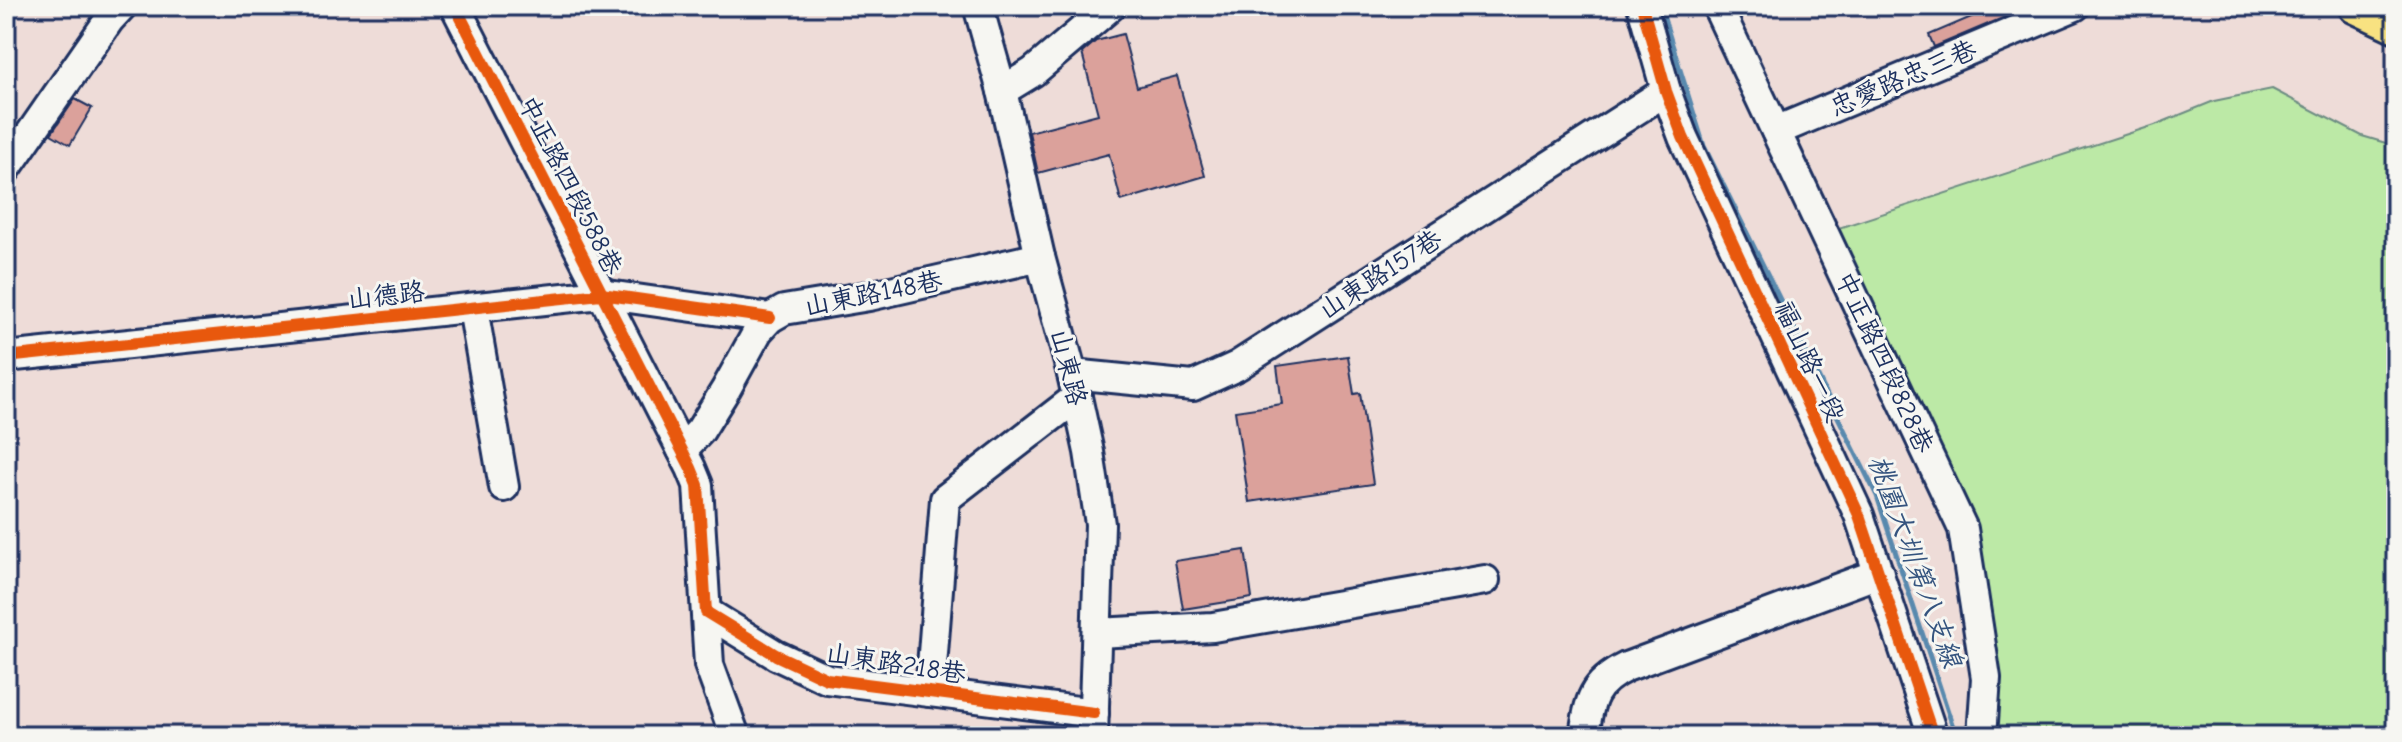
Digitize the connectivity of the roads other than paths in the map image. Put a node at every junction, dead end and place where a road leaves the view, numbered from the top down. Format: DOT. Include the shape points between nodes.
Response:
graph roads {
  1 [pos="122,6"];
  2 [pos="455,6"];
  3 [pos="978,6"];
  4 [pos="1111,6"];
  5 [pos="1642,6"];
  6 [pos="2075,6"];
  7 [pos="2356,6"];
  8 [pos="1728,10"];
  9 [pos="2396,25"];
  10 [pos="1002,91"];
  11 [pos="1666,91"];
  12 [pos="1776,131"];
  13 [pos="6,169"];
  14 [pos="1040,257"];
  15 [pos="601,294"];
  16 [pos="473,308"];
  17 [pos="770,318"];
  18 [pos="6,357"];
  19 [pos="1074,385"];
  20 [pos="682,450"];
  21 [pos="504,487"];
  22 [pos="1879,573"];
  23 [pos="1485,580"];
  24 [pos="706,612"];
  25 [pos="1097,633"];
  26 [pos="930,692"];
  27 [pos="1094,724"];
  28 [pos="735,736"];
  29 [pos="1584,736"];
  30 [pos="1933,736"];
  31 [pos="1982,736"];
  1 -- 13 [label="street"];
  2 -- 15 [label="street, 中正路四段588巷"];
  3 -- 10 [label="street, 山東路"];
  4 -- 10 [label="street" via="1033,72"];
  5 -- 11 [label="street, 福山路一段"];
  6 -- 12 [label="street, 忠愛路忠三巷"];
  7 -- 9 [label="main road"];
  8 -- 12 [label="street, 中正路四段828巷"];
  10 -- 14 [label="street, 山東路"];
  11 -- 19 [label="street, 山東路157巷" via="1237,366 1193,386"];
  11 -- 22 [label="street, 福山路一段" via="1859,515"];
  12 -- 31 [label="street, 中正路四段828巷" via="1963,529 1986,678"];
  14 -- 17 [label="street, 山東路148巷" via="784,310"];
  14 -- 19 [label="street, 山東路"];
  15 -- 16 [label="street, 山德路"];
  15 -- 17 [label="street, 山德路"];
  15 -- 20 [label="street, 中正路四段588巷"];
  16 -- 18 [label="street, 山德路"];
  16 -- 21 [label="street"];
  17 -- 20 [label="street, 山東路148巷" via="700,431"];
  19 -- 25 [label="street, 山東路" via="1100,524"];
  19 -- 26 [label="street" via="945,499"];
  20 -- 24 [label="street, 中正路四段588巷" via="698,485"];
  22 -- 29 [label="street" via="1604,678 1587,710"];
  22 -- 30 [label="street, 福山路一段"];
  23 -- 25 [label="street" via="1213,627"];
  24 -- 26 [label="street, 山東路218巷" via="827,679"];
  24 -- 28 [label="street, 中正路四段588巷" via="709,665"];
  25 -- 27 [label="street, 山東路"];
  26 -- 27 [label="street, 山東路218巷"];
}
